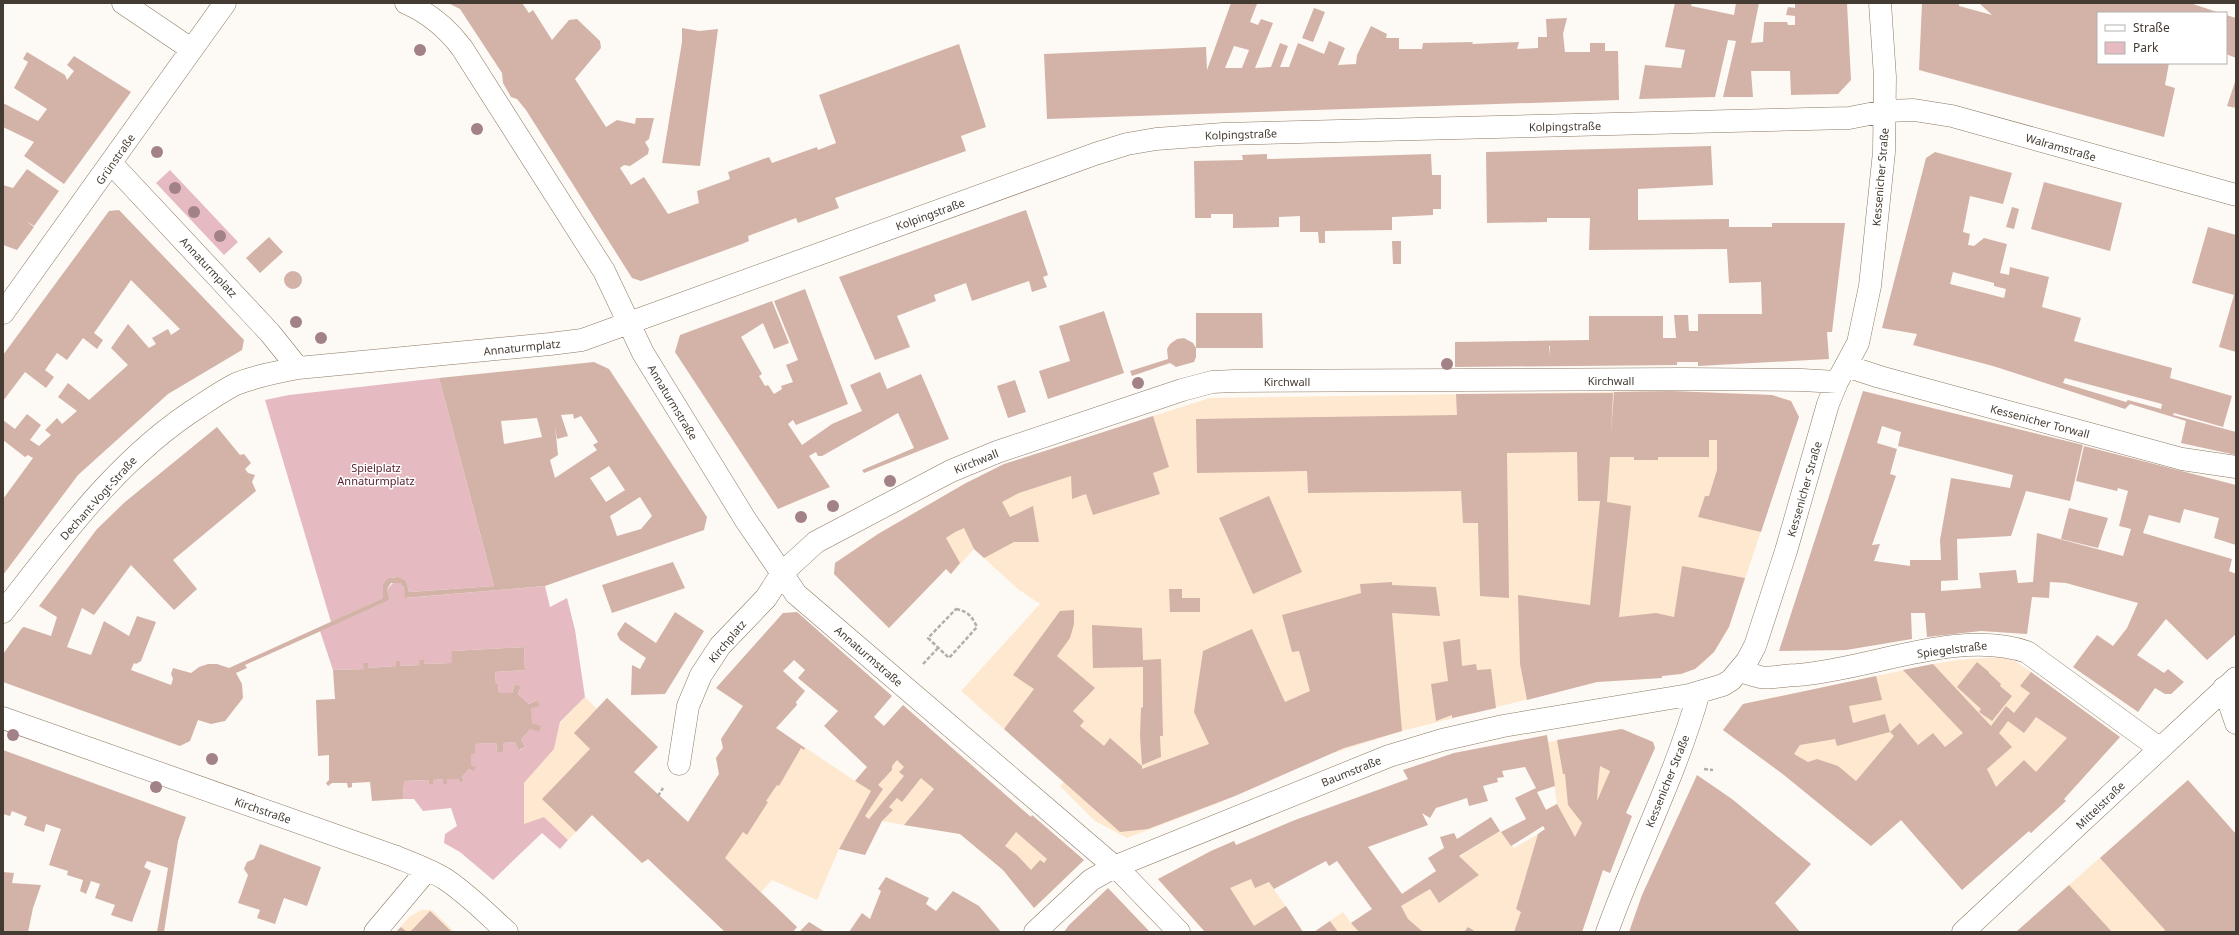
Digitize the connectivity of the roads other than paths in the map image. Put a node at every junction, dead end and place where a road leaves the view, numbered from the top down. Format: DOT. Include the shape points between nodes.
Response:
graph roads {
  1 [pos="123,3"];
  2 [pos="225,3"];
  3 [pos="406,3"];
  4 [pos="1880,3"];
  5 [pos="191,49"];
  6 [pos="1885,111"];
  7 [pos="111,163"];
  8 [pos="2236,195"];
  9 [pos="3,313"];
  10 [pos="628,323"];
  11 [pos="298,368"];
  12 [pos="1842,374"];
  13 [pos="2236,467"];
  14 [pos="782,573"];
  15 [pos="3,612"];
  16 [pos="1740,671"];
  17 [pos="2230,683"];
  18 [pos="1699,692"];
  19 [pos="3,718"];
  20 [pos="2236,723"];
  21 [pos="2159,748"];
  22 [pos="679,764"];
  23 [pos="1114,867"];
  24 [pos="427,870"];
  25 [pos="375,932"];
  26 [pos="507,932"];
  27 [pos="1035,932"];
  28 [pos="1178,932"];
  29 [pos="1607,932"];
  30 [pos="1963,932"];
  1 -- 5 [label="street"];
  2 -- 5 [label="street, Grünstraße"];
  3 -- 10 [label="street" via="432,17 450,32 462,48 604,271"];
  4 -- 6 [label="street, Kessenicher Straße"];
  5 -- 7 [label="street, Grünstraße"];
  6 -- 8 [label="street, Walramstraße" via="1914,110 1952,116"];
  6 -- 10 [label="street, Kolpingstraße" via="1850,118 1223,134 1156,139 1127,144 1030,177"];
  6 -- 12 [label="street, Kessenicher Straße" via="1884,152 1870,286 1858,343"];
  7 -- 9 [label="street, Grünstraße"];
  7 -- 11 [label="street, Annaturmplatz" via="270,333"];
  10 -- 11 [label="street, Annaturmplatz" via="582,340"];
  10 -- 14 [label="street, Annaturmstraße" via="643,353 745,519"];
  11 -- 15 [label="street, Dechant-Vogt-Straße" via="260,376 235,385 177,420 122,468 67,530"];
  12 -- 13 [label="street, Kessenicher Torwall" via="1880,378 2182,459"];
  12 -- 14 [label="street, Kirchwall" via="1802,380 1212,382 1041,437 951,471 816,542"];
  12 -- 16 [label="street, Kessenicher Straße" via="1828,404 1786,551 1754,646"];
  14 -- 22 [label="street, Kirchplatz" via="766,598 720,646 701,674 688,706"];
  14 -- 23 [label="street, Annaturmstraße" via="796,594"];
  16 -- 18 [label="street, Kessenicher Straße" via="1723,685"];
  16 -- 21 [label="street, Spiegelstraße" via="1761,677 1818,673 1963,646 2009,646 2027,652"];
  17 -- 20 [label="street"];
  17 -- 21 [label="street, Mittelstraße"];
  18 -- 23 [label="street, Baumstraße" via="1503,726 1442,740 1390,756"];
  18 -- 29 [label="street, Kessenicher Straße" via="1677,761 1626,880"];
  19 -- 24 [label="street, Kirchstraße" via="386,853"];
  21 -- 30 [label="street, Mittelstraße"];
  23 -- 27 [label="street, Baumstraße" via="1091,880"];
  23 -- 28 [label="street, Annaturmstraße"];
  24 -- 25 [label="street"];
  24 -- 26 [label="street, Kirchstraße" via="445,879 465,894"];
}
